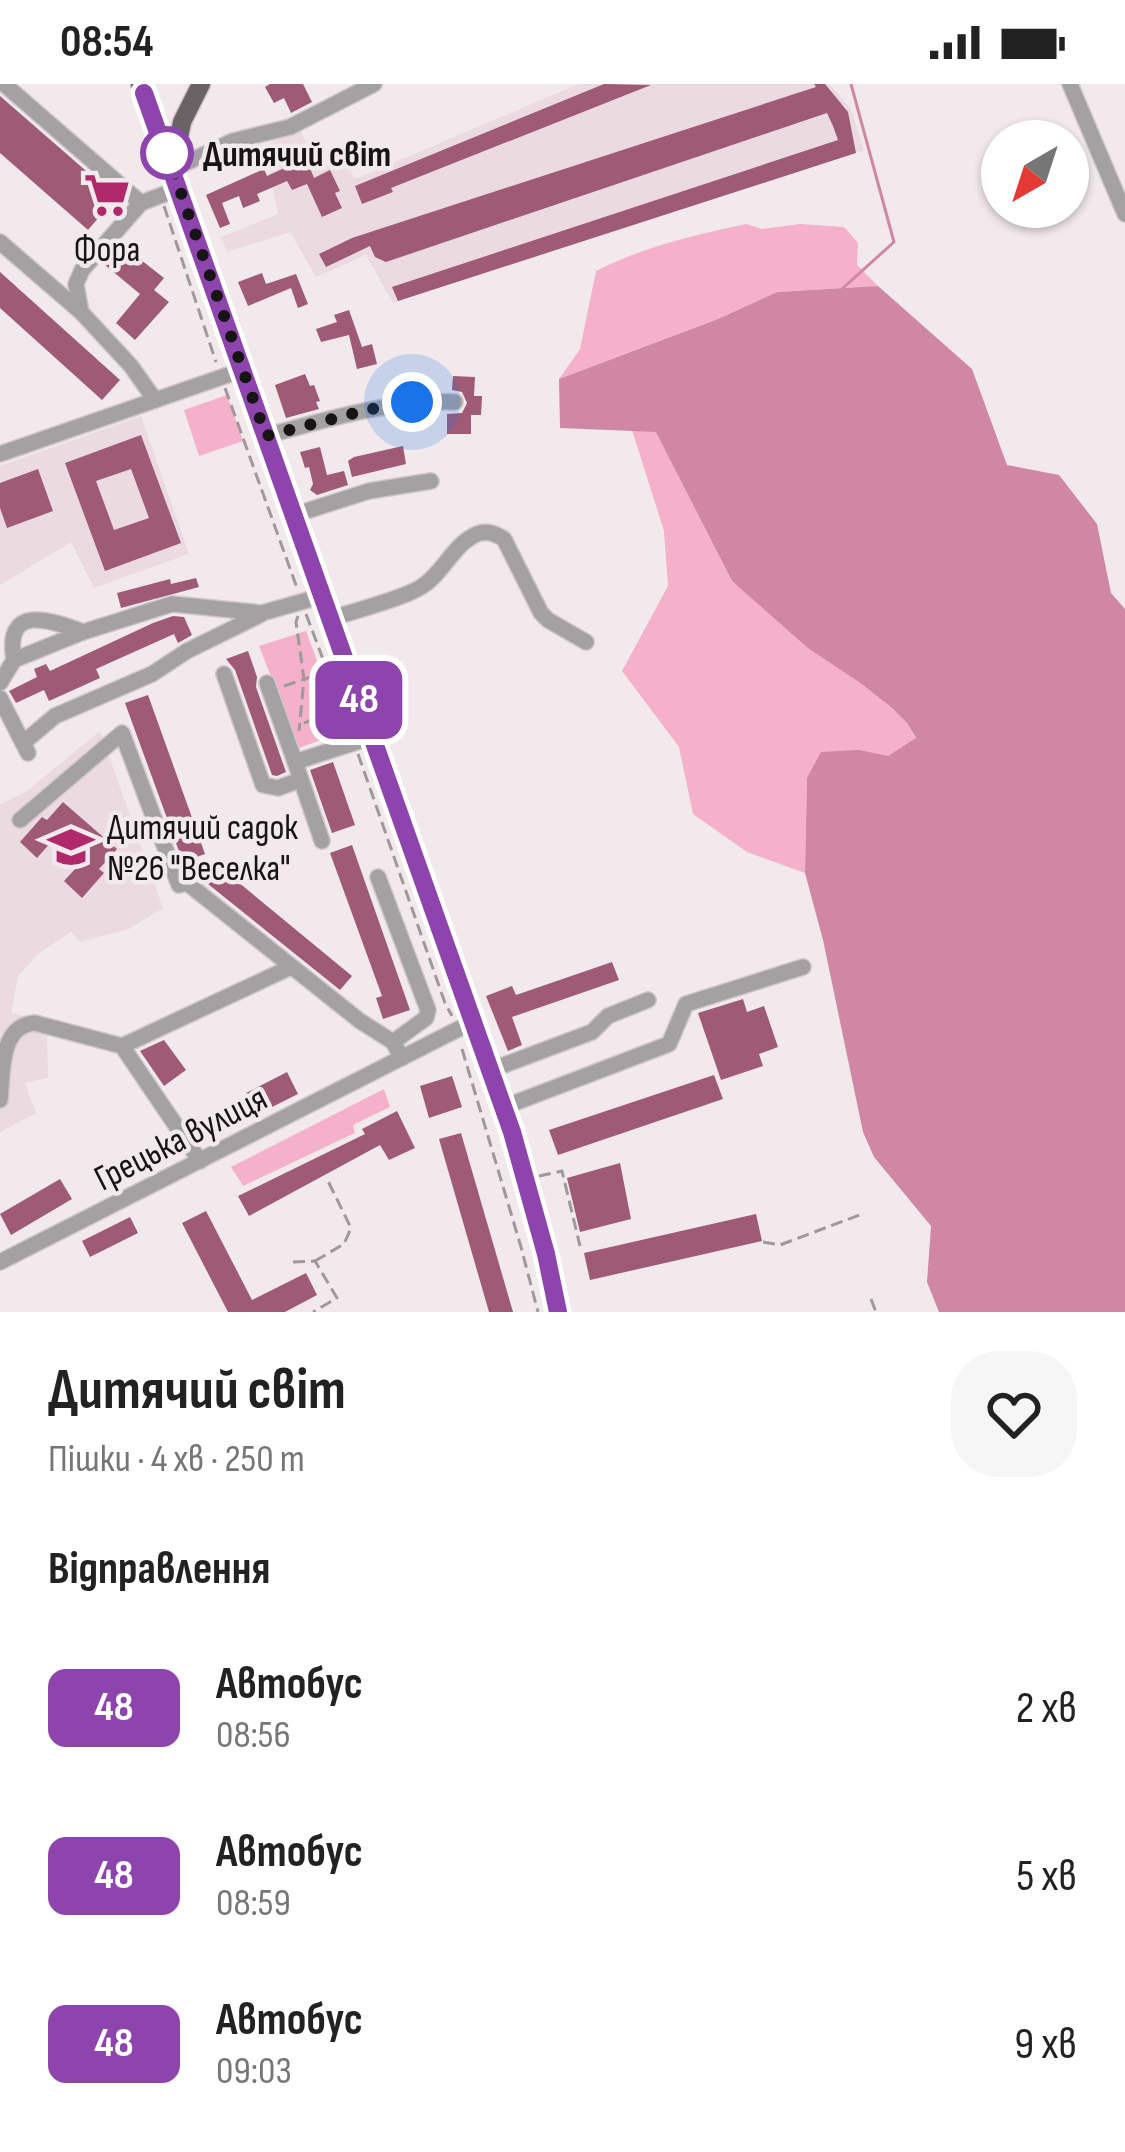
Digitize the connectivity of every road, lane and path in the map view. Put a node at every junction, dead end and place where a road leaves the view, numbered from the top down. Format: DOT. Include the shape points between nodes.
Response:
graph roads {
  1 [pos="4,84"];
  2 [pos="374,84"];
  3 [pos="1070,84"];
  4 [pos="198,90"];
  5 [pos="149,93"];
  6 [pos="177,178"];
  7 [pos="161,196"];
  8 [pos="141,203"];
  9 [pos="1125,214"];
  10 [pos="0,242"];
  11 [pos="81,312"];
  12 [pos="242,370"];
  13 [pos="221,377"];
  14 [pos="155,400"];
  15 [pos="454,402"];
  16 [pos="266,436"];
  17 [pos="0,454"];
  18 [pos="431,481"];
  19 [pos="294,514"];
  20 [pos="312,600"];
  21 [pos="262,614"];
  22 [pos="330,619"];
  23 [pos="82,632"];
  24 [pos="586,642"];
  25 [pos="14,660"];
  26 [pos="328,671"];
  27 [pos="224,674"];
  28 [pos="304,680"];
  29 [pos="0,683"];
  30 [pos="269,687"];
  31 [pos="0,698"];
  32 [pos="342,709"];
  33 [pos="292,727"];
  34 [pos="363,740"];
  35 [pos="294,758"];
  36 [pos="300,780"];
  37 [pos="20,820"];
  38 [pos="322,841"];
  39 [pos="378,877"];
  40 [pos="291,967"];
  41 [pos="803,967"];
  42 [pos="648,1000"];
  43 [pos="453,1018"];
  44 [pos="474,1021"];
  45 [pos="393,1042"];
  46 [pos="122,1046"];
  47 [pos="462,1049"];
  48 [pos="395,1062"];
  49 [pos="490,1070"];
  50 [pos="0,1100"];
  51 [pos="504,1107"];
  52 [pos="200,1161"];
  53 [pos="537,1176"];
  54 [pos="328,1180"];
  55 [pos="862,1214"];
  56 [pos="764,1242"];
  57 [pos="580,1246"];
  58 [pos="315,1261"];
  59 [pos="0,1262"];
  60 [pos="293,1262"];
  61 [pos="872,1299"];
  62 [pos="313,1312"];
  63 [pos="538,1312"];
  64 [pos="558,1312"];
  65 [pos="876,1312"];
  1 -- 8 [label="street"];
  2 -- 6 [label="street" via="290,127 233,140"];
  3 -- 9 [label="street"];
  4 -- 5 [label="main road" via="164,119"];
  4 -- 6 [label="main road" via="182,122"];
  5 -- 6 [label="main road"];
  6 -- 7 [label="street"];
  6 -- 12 [label="main road"];
  7 -- 8 [label="street"];
  7 -- 13 [label="path"];
  8 -- 11 [label="street" via="82,270"];
  10 -- 11 [label="street"];
  11 -- 14 [label="street"];
  12 -- 13 [label="street"];
  12 -- 16 [label="main road"];
  13 -- 14 [label="street"];
  13 -- 20 [label="path"];
  14 -- 17 [label="street"];
  15 -- 16 [label="street" via="371,409"];
  16 -- 19 [label="main road"];
  18 -- 19 [label="street"];
  19 -- 20 [label="main road"];
  20 -- 21 [label="street"];
  20 -- 22 [label="main road"];
  20 -- 26 [label="path"];
  20 -- 28 [label="path" via="296,622"];
  21 -- 23 [label="street" via="172,604"];
  21 -- 31 [label="street" via="55,716 26,748"];
  22 -- 24 [label="street" via="421,587 485,532 504,539 541,614"];
  22 -- 34 [label="main road"];
  23 -- 25 [label="street"];
  23 -- 25 [label="street" via="50,620 17,626"];
  25 -- 29 [label="street"];
  26 -- 28 [label="path"];
  26 -- 32 [label="path"];
  27 -- 36 [label="street" via="262,785"];
  28 -- 30 [label="path"];
  28 -- 33 [label="path"];
  30 -- 33 [label="street"];
  32 -- 33 [label="path"];
  32 -- 34 [label="path"];
  33 -- 35 [label="street"];
  33 -- 35 [label="path"];
  34 -- 35 [label="street"];
  34 -- 43 [label="path"];
  34 -- 44 [label="main road"];
  35 -- 36 [label="street"];
  36 -- 38 [label="street"];
  37 -- 40 [label="street" via="122,733 179,885 187,883"];
  39 -- 45 [label="street" via="428,1010"];
  40 -- 45 [label="street"];
  40 -- 46 [label="street"];
  41 -- 51 [label="street" via="686,1004 669,1044"];
  42 -- 49 [label="street" via="592,1032"];
  44 -- 48 [label="street, Грецька вулиця"];
  44 -- 49 [label="main road"];
  45 -- 48 [label="street"];
  46 -- 50 [label="street" via="22,1024 5,1042"];
  46 -- 52 [label="street"];
  47 -- 63 [label="path"];
  48 -- 52 [label="street, Грецька вулиця"];
  49 -- 51 [label="main road"];
  51 -- 64 [label="main road"];
  52 -- 59 [label="street, Грецька вулиця"];
  53 -- 57 [label="path" via="562,1171"];
  54 -- 58 [label="path" via="351,1228 344,1244"];
  55 -- 56 [label="path" via="780,1245"];
  58 -- 60 [label="path"];
  58 -- 62 [label="path" via="337,1298"];
  61 -- 65 [label="path"];
}
